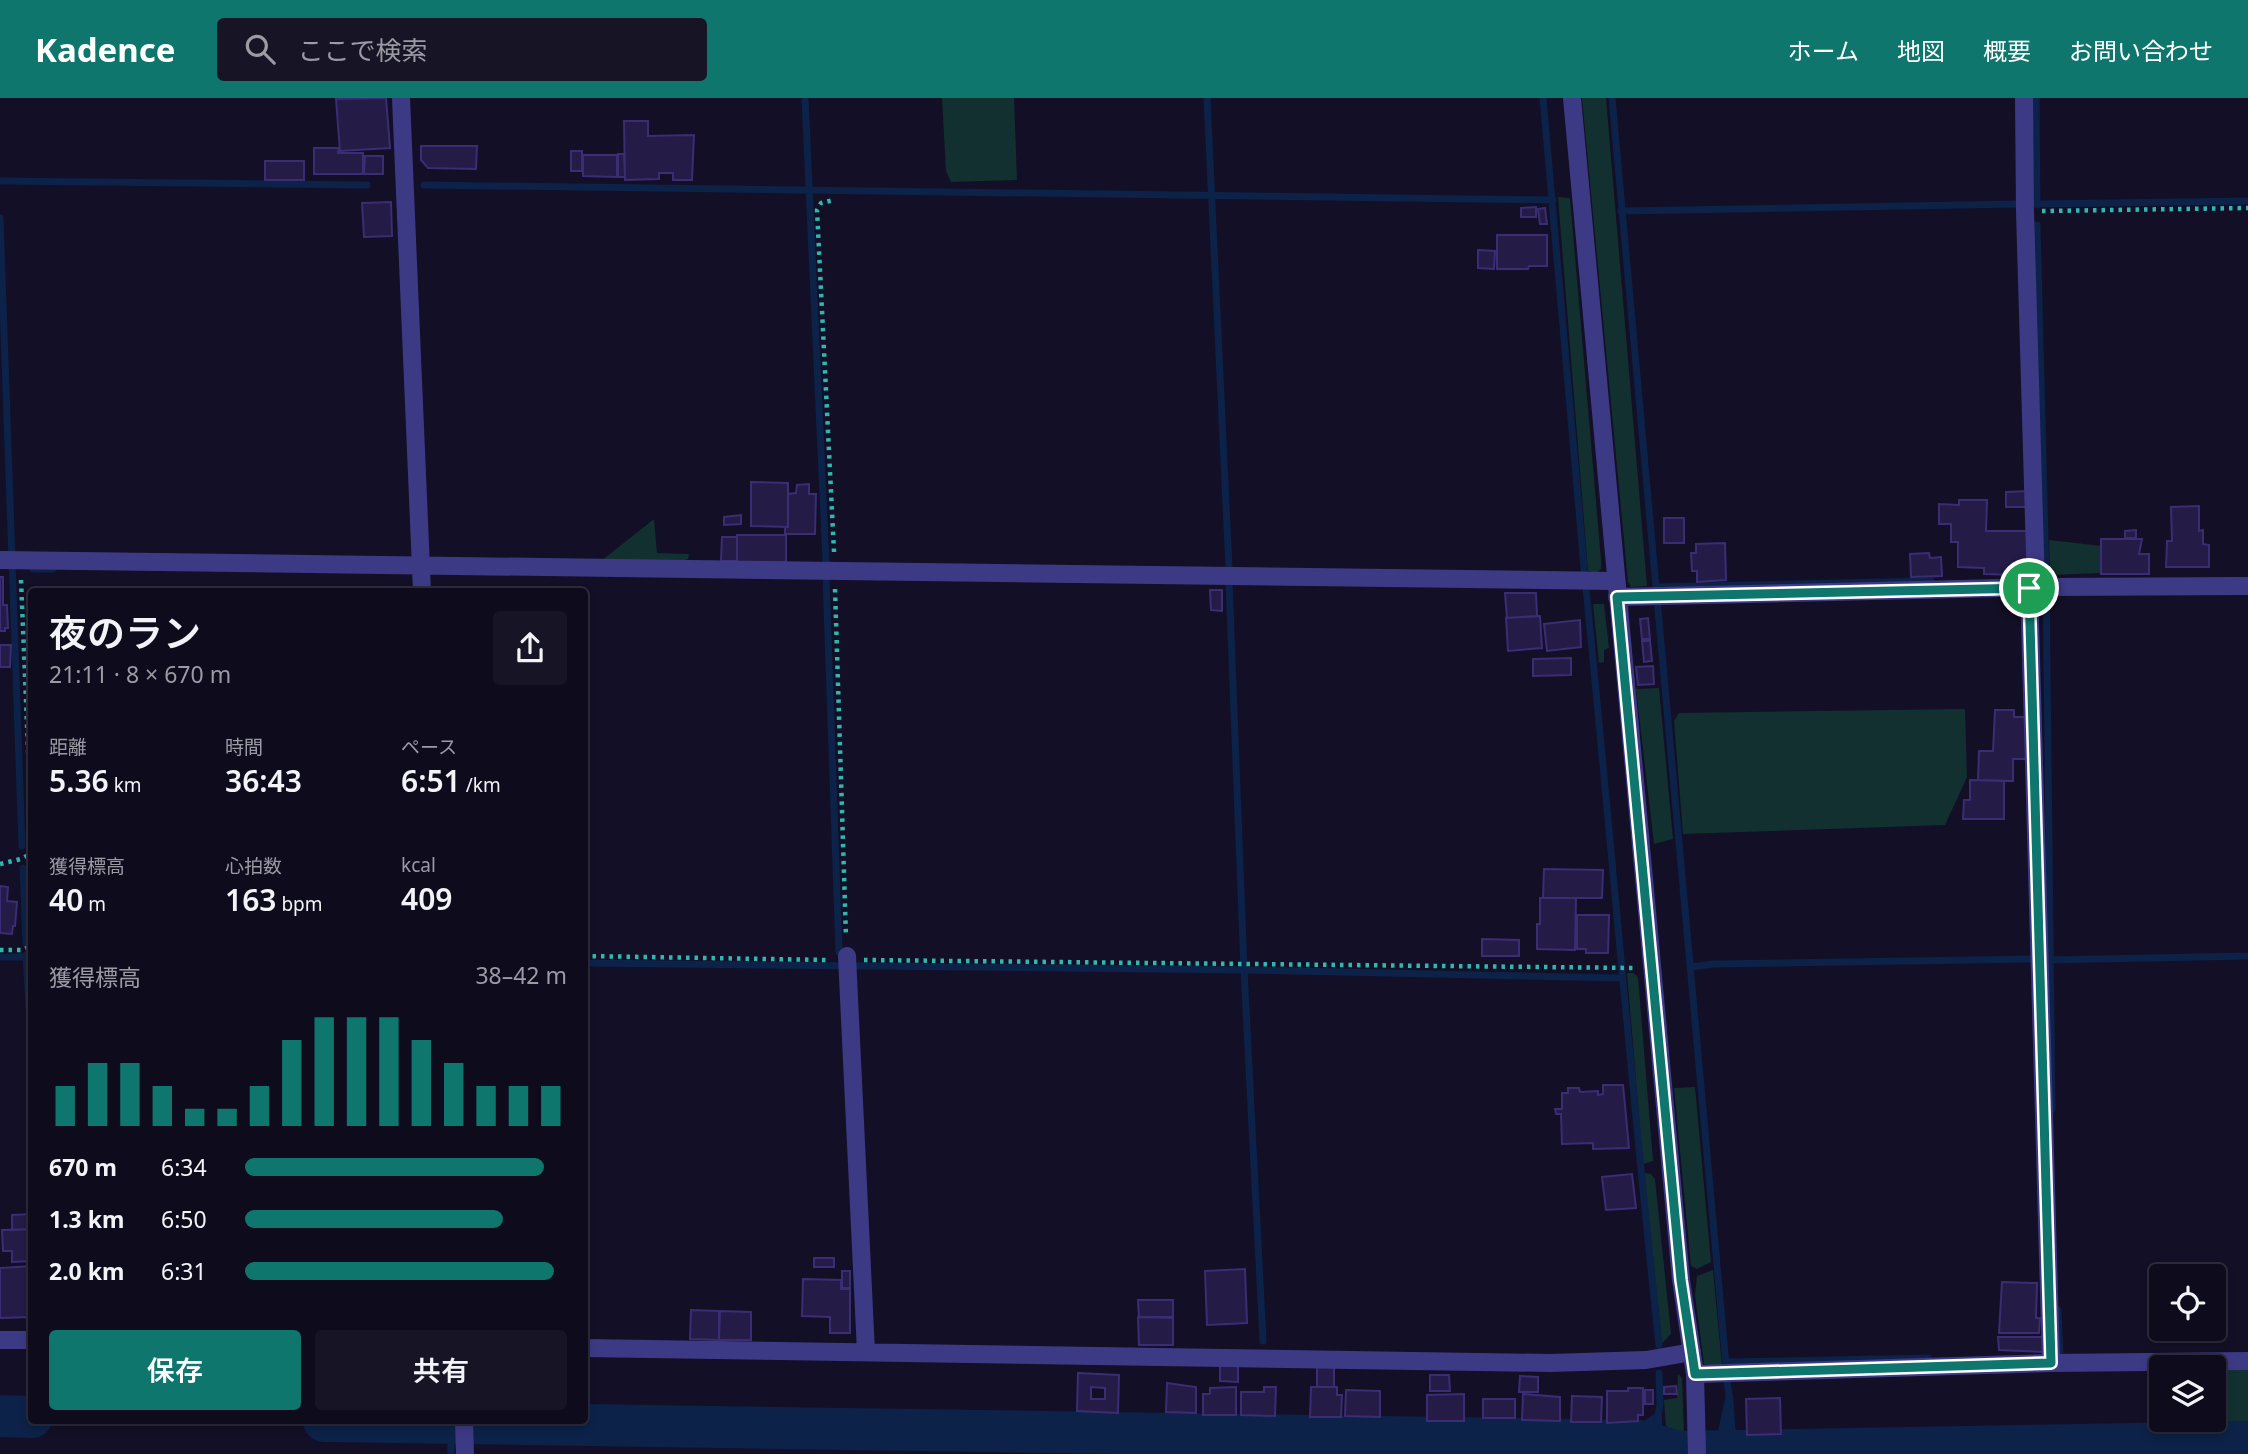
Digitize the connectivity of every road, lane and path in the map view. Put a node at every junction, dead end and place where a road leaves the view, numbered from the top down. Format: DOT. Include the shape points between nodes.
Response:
graph roads {
  1 [pos="401,98"];
  2 [pos="1572,98"];
  3 [pos="2024,98"];
  4 [pos="834,200"];
  5 [pos="2248,208"];
  6 [pos="2025,211"];
  7 [pos="0,560"];
  8 [pos="20,560"];
  9 [pos="421,565"];
  10 [pos="835,579"];
  11 [pos="2038,585"];
  12 [pos="2248,586"];
  13 [pos="422,588"];
  14 [pos="1616,589"];
  15 [pos="28,750"];
  16 [pos="28,855"];
  17 [pos="0,864"];
  18 [pos="28,949"];
  19 [pos="0,950"];
  20 [pos="588,956"];
  21 [pos="847,962"];
  22 [pos="1627,968"];
  23 [pos="0,1340"];
  24 [pos="28,1340"];
  25 [pos="588,1348"];
  26 [pos="866,1352"];
  27 [pos="1692,1352"];
  28 [pos="2248,1361"];
  29 [pos="2051,1363"];
  30 [pos="1695,1374"];
  31 [pos="464,1427"];
  32 [pos="1697,1446"];
  33 [pos="465,1454"];
  1 -- 9 [label="street"];
  2 -- 14 [label="street"];
  3 -- 6 [label="street"];
  4 -- 10 [label="path" via="821,203 817,210"];
  5 -- 6 [label="path"];
  6 -- 11 [label="street"];
  7 -- 8 [label="street"];
  8 -- 9 [label="street"];
  8 -- 15 [label="path"];
  9 -- 10 [label="street"];
  9 -- 13 [label="street"];
  10 -- 14 [label="street" via="1586,581"];
  10 -- 21 [label="path"];
  11 -- 12 [label="street"];
  11 -- 14 [label="street" via="1646,596"];
  11 -- 29 [label="street"];
  14 -- 27 [label="street"];
  16 -- 17 [label="path"];
  18 -- 19 [label="path"];
  20 -- 21 [label="path"];
  21 -- 22 [label="path"];
  21 -- 26 [label="street"];
  23 -- 24 [label="street"];
  25 -- 26 [label="street"];
  26 -- 27 [label="street" via="1550,1363 1646,1360"];
  27 -- 30 [label="street"];
  28 -- 29 [label="street"];
  29 -- 30 [label="street"];
  30 -- 32 [label="street"];
  31 -- 33 [label="street"];
}
